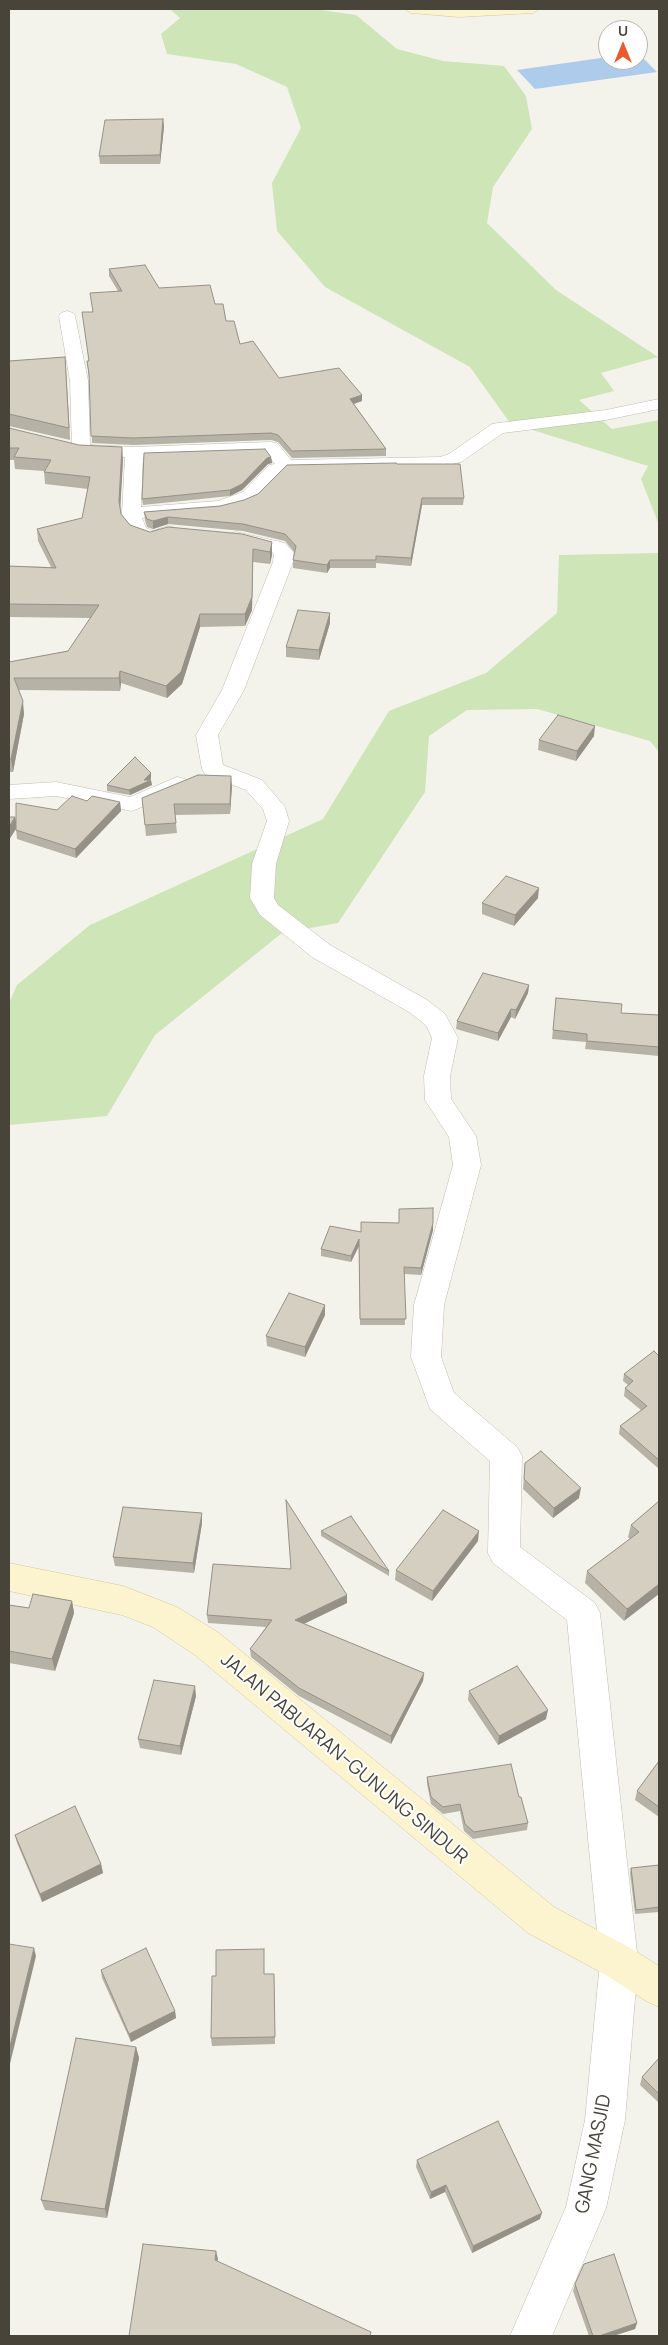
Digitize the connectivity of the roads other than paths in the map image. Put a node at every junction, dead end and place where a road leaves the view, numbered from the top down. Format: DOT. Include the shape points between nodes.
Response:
graph roads {
  1 [pos="411,9"];
  2 [pos="533,9"];
  3 [pos="67,316"];
  4 [pos="659,404"];
  5 [pos="63,446"];
  6 [pos="81,450"];
  7 [pos="134,452"];
  8 [pos="286,466"];
  9 [pos="131,513"];
  10 [pos="186,534"];
  11 [pos="214,536"];
  12 [pos="213,769"];
  13 [pos="9,792"];
  14 [pos="9,1578"];
  15 [pos="618,1962"];
  16 [pos="659,1988"];
  17 [pos="531,2336"];
  1 -- 2 [label="street" via="459,13"];
  3 -- 6 [label="street" via="80,381"];
  4 -- 8 [label="street" via="606,415 498,428 455,458 440,462"];
  5 -- 6 [label="street"];
  6 -- 7 [label="street"];
  7 -- 8 [label="street" via="271,447"];
  7 -- 9 [label="street"];
  8 -- 9 [label="street" via="276,469 250,496 236,502"];
  9 -- 10 [label="street" via="139,532 152,537 168,532"];
  11 -- 12 [label="street" via="278,546 284,553 233,690 207,735"];
  12 -- 13 [label="street" via="132,804 56,789"];
  12 -- 15 [label="street, GANG MASJID" via="254,785 274,807 278,821 264,864 262,898 269,910 321,951 418,1006 436,1020 445,1038 437,1076 438,1100 462,1136 467,1165 429,1305 426,1357 441,1400 506,1456 504,1553 582,1613"];
  14 -- 15 [label="street, JALAN PABUARAN–GUNUNG SINDUR" via="123,1601 165,1617 206,1644 541,1920"];
  15 -- 16 [label="street, JALAN PABUARAN–GUNUNG SINDUR"];
  15 -- 17 [label="street, GANG MASJID" via="605,2120 586,2208"];
}
